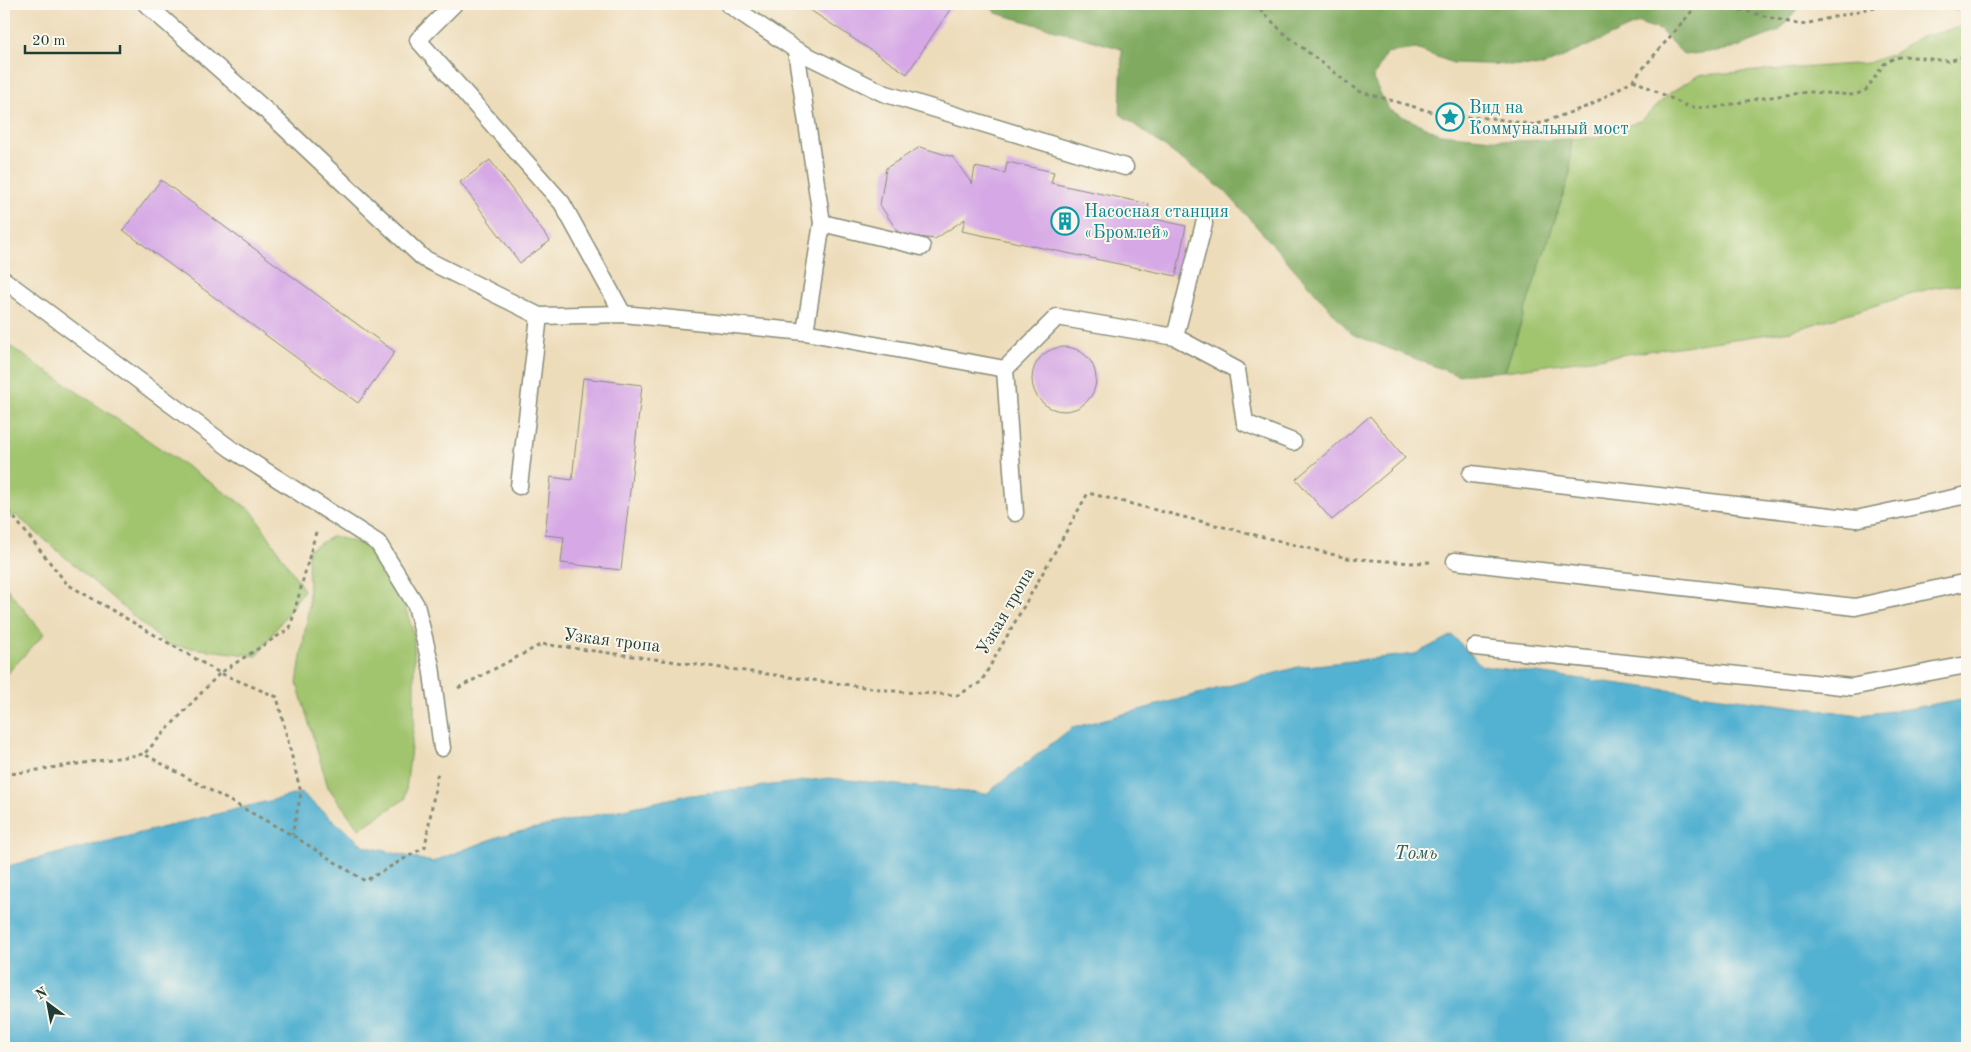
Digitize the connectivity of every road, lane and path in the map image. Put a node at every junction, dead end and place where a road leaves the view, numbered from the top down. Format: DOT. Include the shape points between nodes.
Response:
graph roads {
  1 [pos="146,4"];
  2 [pos="454,4"];
  3 [pos="728,4"];
  4 [pos="1254,4"];
  5 [pos="1698,4"];
  6 [pos="1716,4"];
  7 [pos="1887,4"];
  8 [pos="1914,4"];
  9 [pos="1967,9"];
  10 [pos="796,50"];
  11 [pos="1967,56"];
  12 [pos="1633,80"];
  13 [pos="1126,167"];
  14 [pos="822,222"];
  15 [pos="1204,224"];
  16 [pos="922,247"];
  17 [pos="4,280"];
  18 [pos="623,314"];
  19 [pos="539,316"];
  20 [pos="804,332"];
  21 [pos="1175,337"];
  22 [pos="1005,369"];
  23 [pos="1293,442"];
  24 [pos="1471,474"];
  25 [pos="519,486"];
  26 [pos="1967,495"];
  27 [pos="4,505"];
  28 [pos="322,507"];
  29 [pos="1015,513"];
  30 [pos="1455,561"];
  31 [pos="1967,582"];
  32 [pos="1474,647"];
  33 [pos="1967,665"];
  34 [pos="220,673"];
  35 [pos="435,700"];
  36 [pos="442,748"];
  37 [pos="144,754"];
  38 [pos="4,775"];
  39 [pos="292,835"];
  1 -- 19 [label="lane" via="270,114 423,258"];
  2 -- 18 [label="lane" via="418,40 562,203"];
  3 -- 10 [label="lane"];
  4 -- 12 [label="path" via="1286,35 1358,91 1450,117 1491,118 1535,125 1591,105"];
  5 -- 12 [label="path"];
  6 -- 7 [label="path" via="1801,25"];
  8 -- 9 [label="path"];
  10 -- 13 [label="lane" via="883,93"];
  10 -- 14 [label="lane"];
  11 -- 12 [label="path" via="1948,62 1905,56 1894,58 1884,64 1866,90 1855,95 1808,92 1756,98 1714,108 1688,107"];
  14 -- 16 [label="lane"];
  14 -- 20 [label="lane"];
  15 -- 21 [label="lane"];
  17 -- 28 [label="lane" via="231,450"];
  18 -- 19 [label="lane"];
  18 -- 20 [label="lane"];
  19 -- 25 [label="lane"];
  20 -- 22 [label="lane"];
  21 -- 22 [label="lane" via="1056,317"];
  21 -- 23 [label="lane" via="1237,370 1245,423"];
  22 -- 29 [label="lane"];
  24 -- 26 [label="lane" via="1856,519"];
  27 -- 34 [label="path" via="67,584"];
  28 -- 34 [label="path" via="290,628"];
  28 -- 35 [label="lane" via="378,543 416,605 431,666"];
  30 -- 31 [label="lane" via="1855,607"];
  30 -- 35 [label="path, Узкая тропа" via="1411,563 1347,558 1088,493 981,682 958,695 902,692 542,644"];
  32 -- 33 [label="lane" via="1851,687"];
  34 -- 37 [label="path"];
  34 -- 39 [label="path" via="277,698 301,793"];
  35 -- 36 [label="lane"];
  36 -- 39 [label="path" via="425,847 365,881"];
  37 -- 38 [label="path"];
  37 -- 39 [label="path"];
}
